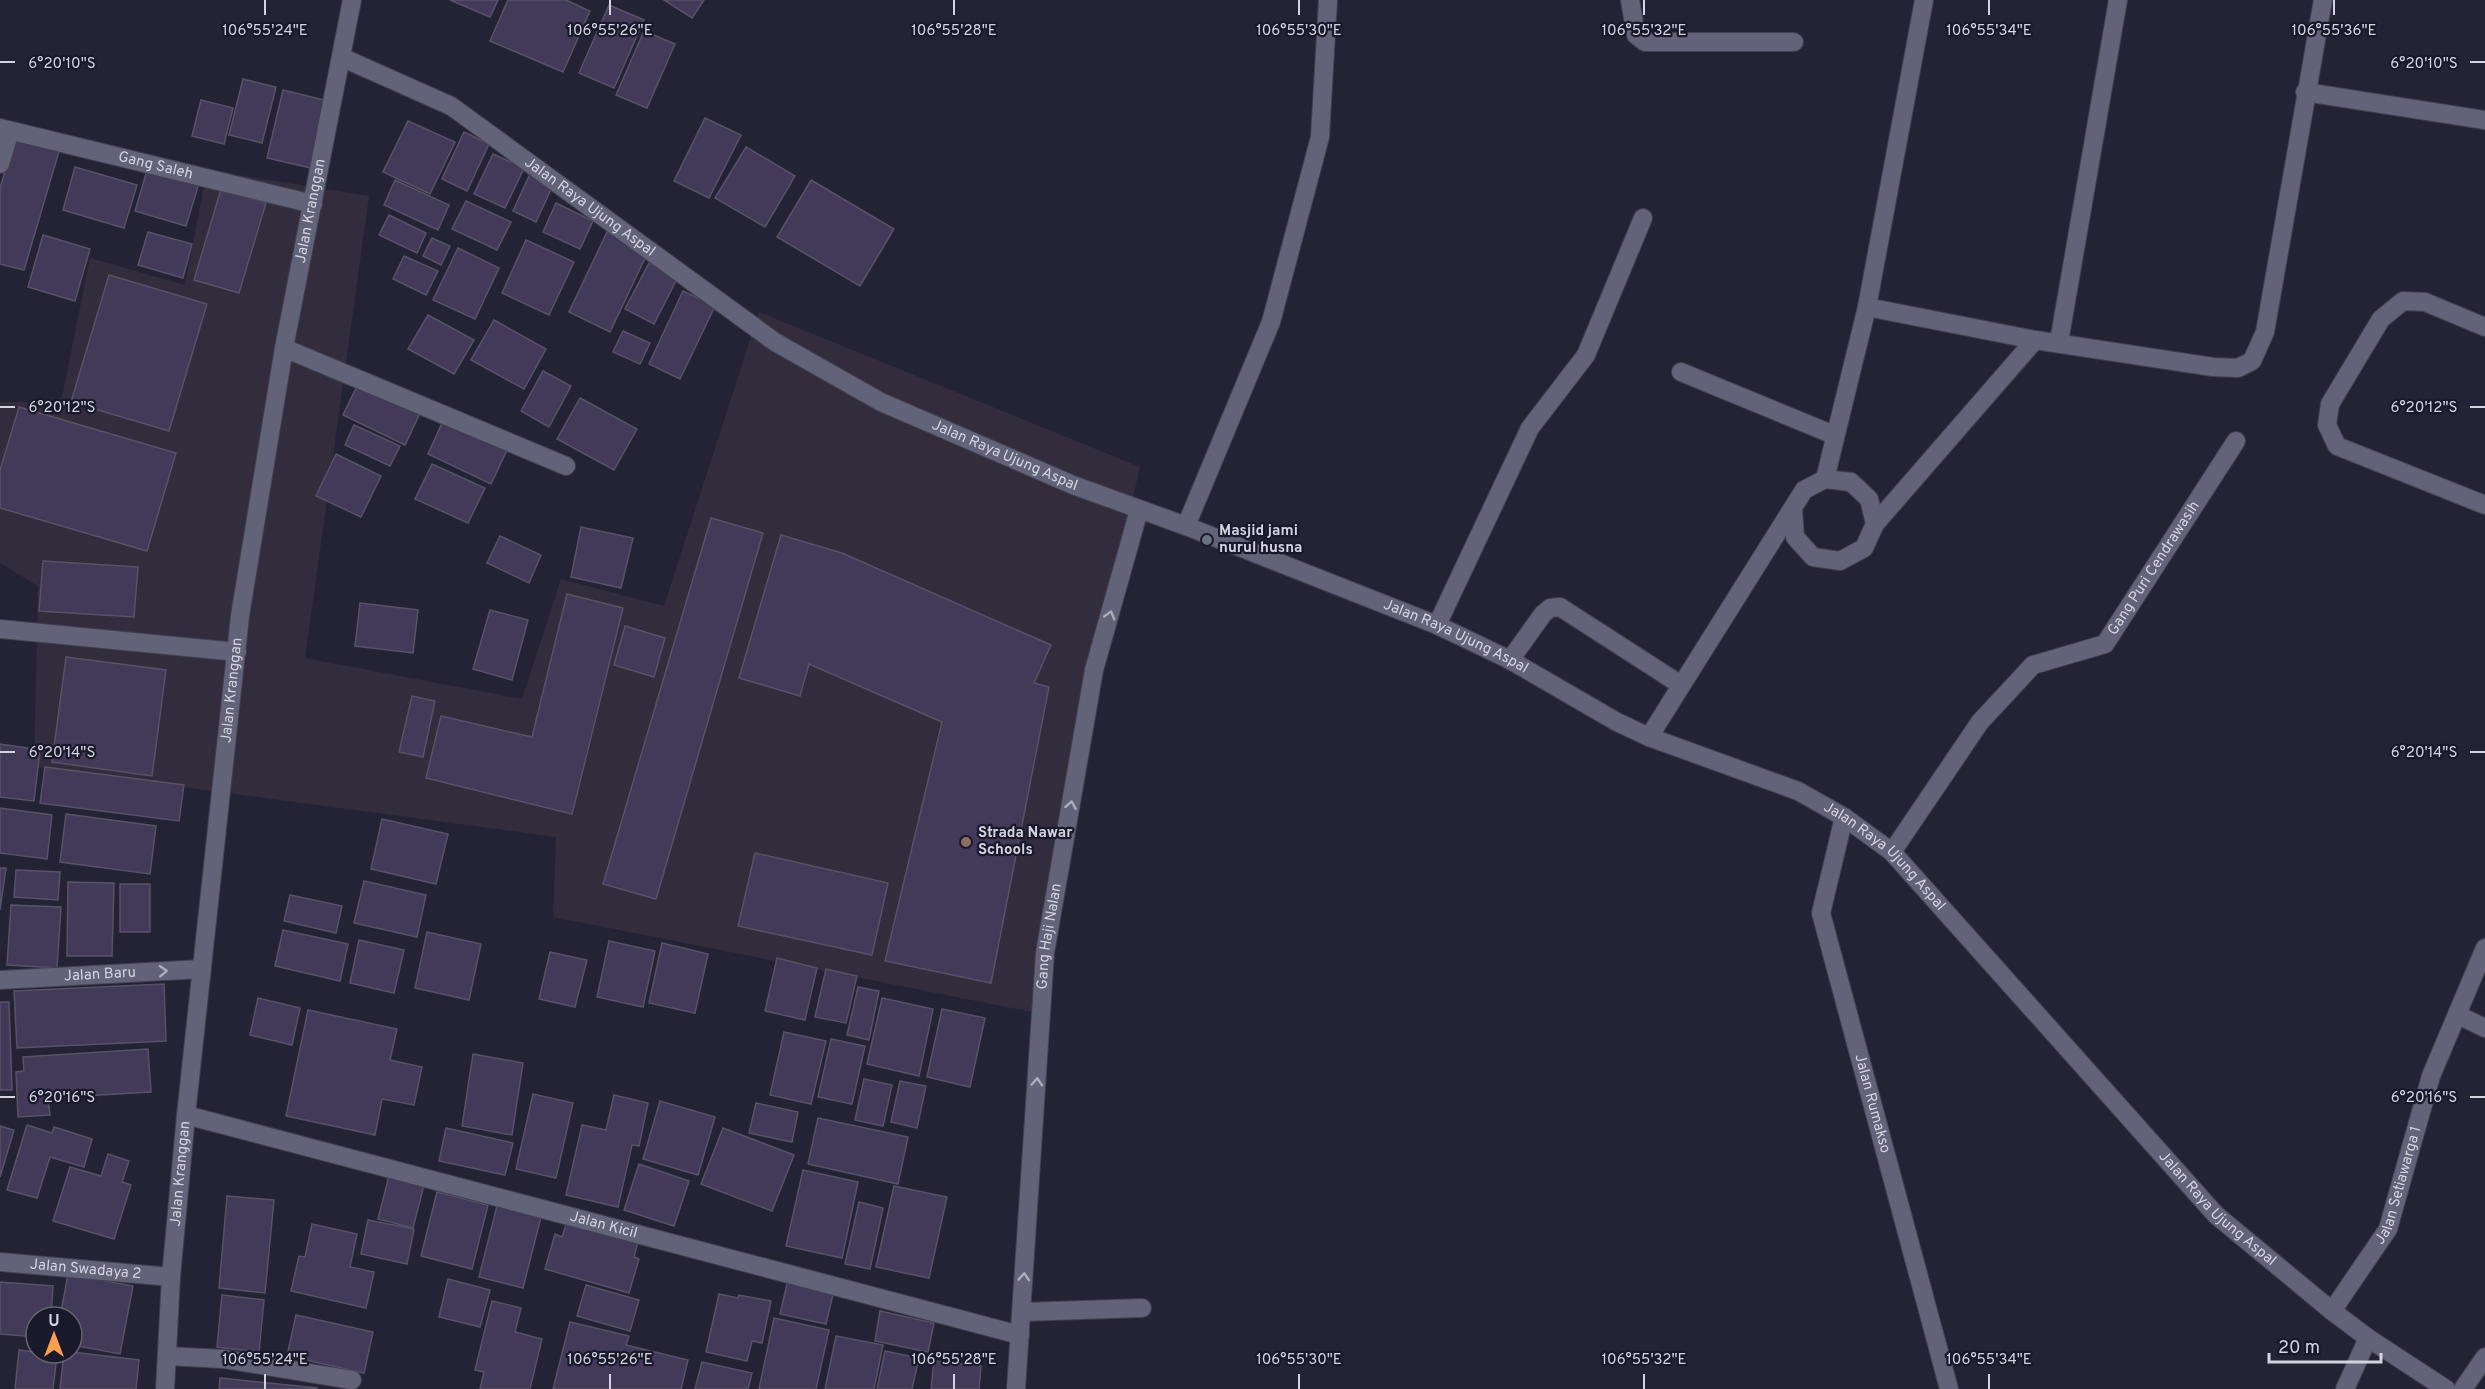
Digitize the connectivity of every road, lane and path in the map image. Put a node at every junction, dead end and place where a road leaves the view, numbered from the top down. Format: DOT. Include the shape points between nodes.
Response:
graph roads {
  1 [pos="352,0"];
  2 [pos="1328,0"];
  3 [pos="1630,0"];
  4 [pos="1924,0"];
  5 [pos="2118,0"];
  6 [pos="2323,0"];
  7 [pos="1794,42"];
  8 [pos="341,57"];
  9 [pos="2305,92"];
  10 [pos="2485,120"];
  11 [pos="5,130"];
  12 [pos="0,164"];
  13 [pos="313,204"];
  14 [pos="1643,218"];
  15 [pos="1867,307"];
  16 [pos="2485,327"];
  17 [pos="2035,340"];
  18 [pos="2059,342"];
  19 [pos="284,348"];
  20 [pos="1681,372"];
  21 [pos="1834,435"];
  22 [pos="2235,441"];
  23 [pos="566,466"];
  24 [pos="1825,479"];
  25 [pos="2485,505"];
  26 [pos="1139,510"];
  27 [pos="1793,510"];
  28 [pos="1875,524"];
  29 [pos="1186,526"];
  30 [pos="1437,625"];
  31 [pos="0,628"];
  32 [pos="237,652"];
  33 [pos="1510,660"];
  34 [pos="1681,685"];
  35 [pos="1649,737"];
  36 [pos="1844,817"];
  37 [pos="1892,852"];
  38 [pos="2485,948"];
  39 [pos="202,969"];
  40 [pos="0,980"];
  41 [pos="2458,1015"];
  42 [pos="2485,1028"];
  43 [pos="186,1115"];
  44 [pos="0,1262"];
  45 [pos="171,1277"];
  46 [pos="1142,1308"];
  47 [pos="2332,1311"];
  48 [pos="1022,1312"];
  49 [pos="1020,1335"];
  50 [pos="2368,1338"];
  51 [pos="167,1356"];
  52 [pos="2485,1357"];
  53 [pos="352,1380"];
  54 [pos="165,1389"];
  55 [pos="1016,1389"];
  56 [pos="1949,1389"];
  57 [pos="2345,1389"];
  58 [pos="2446,1389"];
  59 [pos="2463,1389"];
  1 -- 8 [label="street, Jalan Kranggan"];
  2 -- 29 [label="street" via="1320,137 1271,322"];
  3 -- 7 [label="street" via="1636,35 1644,42"];
  4 -- 15 [label="street"];
  5 -- 18 [label="street"];
  6 -- 9 [label="street"];
  8 -- 13 [label="street, Jalan Kranggan"];
  8 -- 26 [label="street, Jalan Raya Ujung Aspal" via="451,106 775,342 813,364 881,402 1073,486"];
  9 -- 10 [label="street"];
  9 -- 18 [label="street" via="2265,332 2252,361 2238,368 2212,367"];
  11 -- 12 [label="street"];
  11 -- 13 [label="street, Gang Saleh"];
  13 -- 19 [label="street, Jalan Kranggan"];
  14 -- 30 [label="street" via="1586,355 1530,428"];
  15 -- 17 [label="street"];
  15 -- 21 [label="street"];
  16 -- 25 [label="street" via="2426,302 2403,301 2381,319 2330,404 2327,425 2337,446"];
  17 -- 18 [label="street"];
  17 -- 28 [label="street"];
  19 -- 23 [label="street"];
  19 -- 32 [label="street, Jalan Kranggan"];
  20 -- 21 [label="street"];
  21 -- 24 [label="street"];
  22 -- 37 [label="street, Gang Puri Cendrawasih" via="2105,644 2033,665 1980,722"];
  24 -- 27 [label="street" via="1804,490"];
  24 -- 28 [label="street" via="1851,482 1869,499"];
  26 -- 29 [label="street, Jalan Raya Ujung Aspal"];
  48 -- 26 [label="street, Gang Haji Nalan, one-way" via="1046,953 1094,670"];
  27 -- 28 [label="street" via="1795,537 1813,557 1840,561 1864,548"];
  27 -- 34 [label="street"];
  29 -- 30 [label="street, Jalan Raya Ujung Aspal"];
  30 -- 33 [label="street, Jalan Raya Ujung Aspal"];
  31 -- 32 [label="street"];
  32 -- 39 [label="street, Jalan Kranggan"];
  33 -- 34 [label="street" via="1543,614 1560,607"];
  33 -- 35 [label="street, Jalan Raya Ujung Aspal"];
  34 -- 35 [label="street"];
  35 -- 36 [label="street, Jalan Raya Ujung Aspal" via="1798,791"];
  36 -- 37 [label="street, Jalan Raya Ujung Aspal"];
  36 -- 56 [label="street, Jalan Rumakso" via="1821,913"];
  37 -- 47 [label="street, Jalan Raya Ujung Aspal" via="2216,1215"];
  38 -- 41 [label="street, Jalan Setiawarga 1"];
  40 -- 39 [label="street, Jalan Baru, one-way"];
  39 -- 43 [label="street, Jalan Kranggan"];
  41 -- 42 [label="street"];
  41 -- 47 [label="street, Jalan Setiawarga 1" via="2431,1076 2388,1229"];
  43 -- 45 [label="street, Jalan Kranggan"];
  43 -- 49 [label="street, Jalan Kicil"];
  44 -- 45 [label="street, Jalan Swadaya 2"];
  45 -- 51 [label="street, Jalan Kranggan"];
  46 -- 48 [label="street"];
  47 -- 50 [label="street, Jalan Raya Ujung Aspal"];
  48 -- 49 [label="street, Gang Haji Nalan"];
  49 -- 55 [label="street, Gang Haji Nalan"];
  50 -- 57 [label="street"];
  50 -- 58 [label="street, Jalan Raya Ujung Aspal"];
  51 -- 53 [label="street" via="224,1359"];
  51 -- 54 [label="street, Jalan Kranggan"];
  52 -- 59 [label="street"];
}
